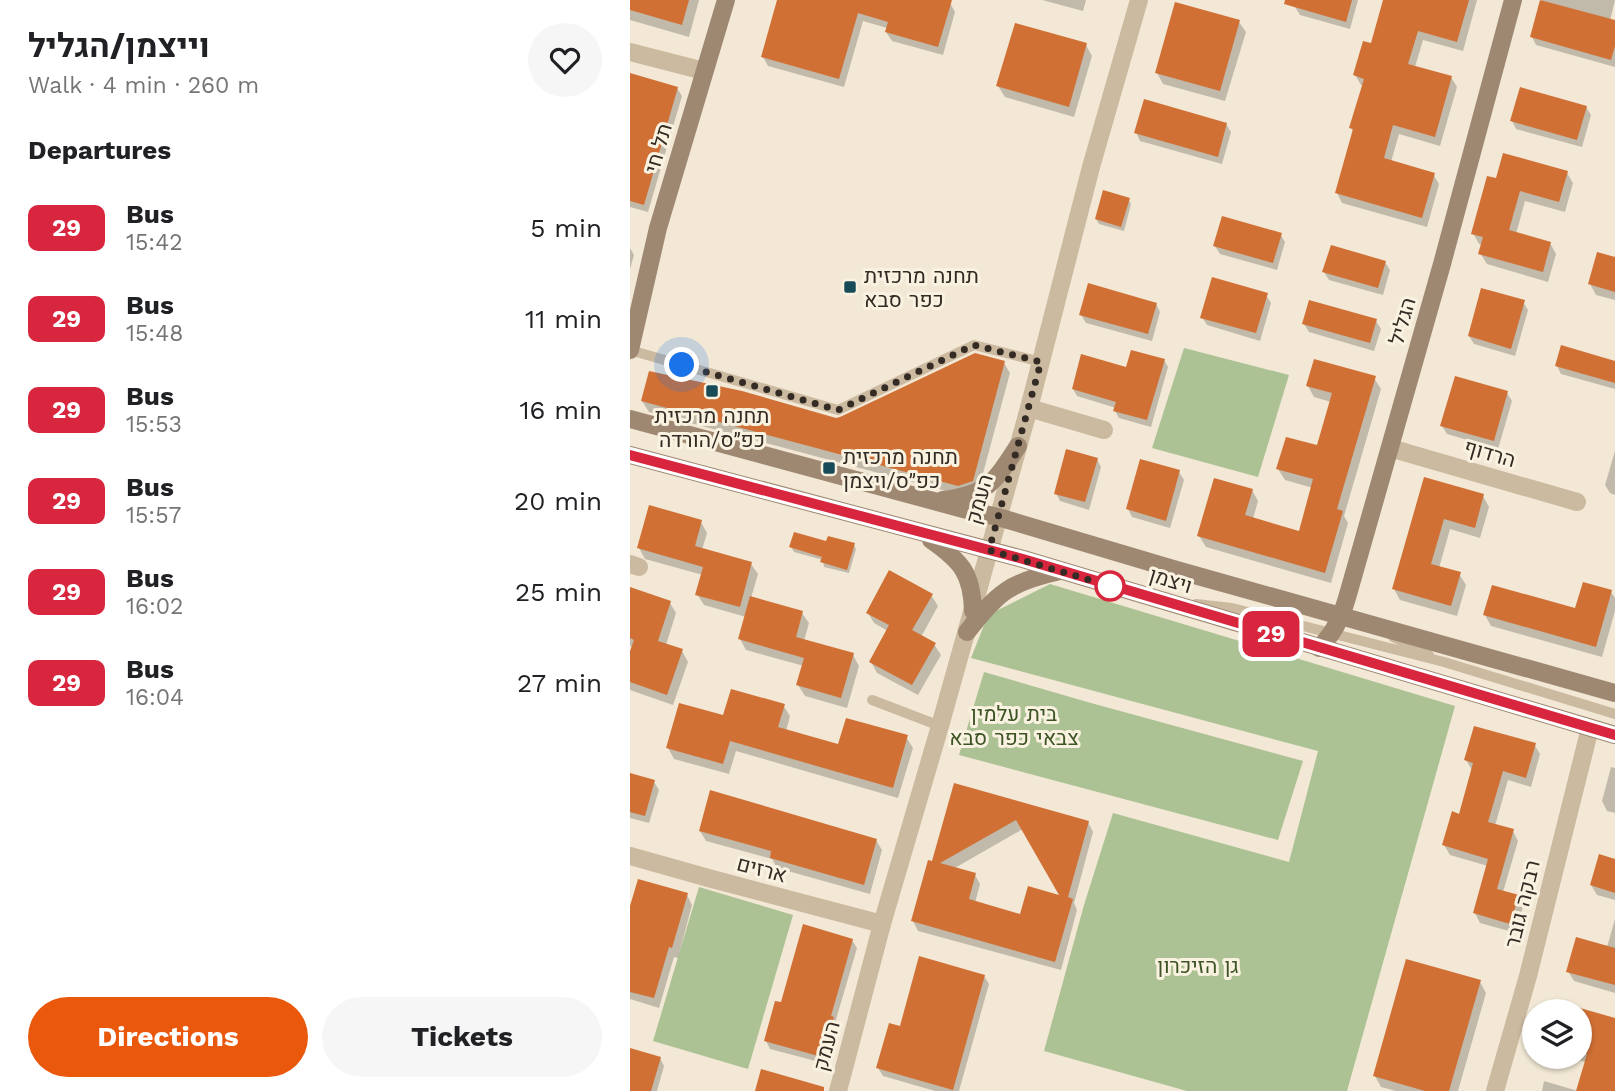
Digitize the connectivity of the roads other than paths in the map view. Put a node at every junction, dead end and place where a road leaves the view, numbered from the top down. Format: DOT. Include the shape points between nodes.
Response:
graph roads {
  1 [pos="726,0"];
  2 [pos="1139,0"];
  3 [pos="1513,0"];
  4 [pos="630,52"];
  5 [pos="704,71"];
  6 [pos="630,350"];
  7 [pos="1041,362"];
  8 [pos="1029,408"];
  9 [pos="630,419"];
  10 [pos="1104,430"];
  11 [pos="1018,446"];
  12 [pos="1390,448"];
  13 [pos="630,455"];
  14 [pos="665,464"];
  15 [pos="630,469"];
  16 [pos="933,501"];
  17 [pos="1577,502"];
  18 [pos="998,517"];
  19 [pos="922,533"];
  20 [pos="989,550"];
  21 [pos="1061,571"];
  22 [pos="1155,599"];
  23 [pos="973,611"];
  24 [pos="1341,616"];
  25 [pos="967,632"];
  26 [pos="1332,634"];
  27 [pos="1319,648"];
  28 [pos="1444,662"];
  29 [pos="1615,693"];
  30 [pos="872,700"];
  31 [pos="1615,714"];
  32 [pos="940,726"];
  33 [pos="1590,728"];
  34 [pos="1615,735"];
  35 [pos="630,856"];
  36 [pos="882,924"];
  37 [pos="838,1091"];
  38 [pos="1495,1091"];
  1 -- 5 [label="main road, תל חי"];
  2 -- 7 [label="street, העמק"];
  3 -- 12 [label="main road, הגליל"];
  4 -- 5 [label="street"];
  5 -- 6 [label="main road, תל חי" via="658,228"];
  6 -- 7 [label="lane" via="838,410 974,345"];
  7 -- 8 [label="street, העמק"];
  8 -- 10 [label="street"];
  8 -- 11 [label="street, העמק"];
  9 -- 16 [label="main road, ויצמן"];
  11 -- 16 [label="main road" via="992,483 960,498"];
  11 -- 18 [label="street, העמק"];
  12 -- 17 [label="street, הרדוף"];
  12 -- 24 [label="main road, הגליל"];
  13 -- 14 [label="main road, ויצמן"];
  14 -- 15 [label="main road"];
  14 -- 19 [label="main road, ויצמן"];
  16 -- 18 [label="main road, ויצמן"];
  18 -- 20 [label="street, העמק"];
  18 -- 24 [label="main road, ויצמן"];
  19 -- 20 [label="main road, ויצמן"];
  19 -- 23 [label="main road" via="945,550 970,580"];
  20 -- 21 [label="main road, ויצמן"];
  20 -- 23 [label="street, העמק"];
  21 -- 22 [label="main road, ויצמן"];
  21 -- 25 [label="main road" via="1020,582 1002,593"];
  22 -- 26 [label="lane" via="1232,608"];
  22 -- 27 [label="main road, ויצמן"];
  23 -- 25 [label="street, העמק"];
  24 -- 26 [label="main road, הגליל"];
  24 -- 28 [label="lane"];
  24 -- 29 [label="main road, ויצמן"];
  25 -- 32 [label="street, העמק"];
  26 -- 27 [label="main road, הגליל"];
  26 -- 28 [label="lane"];
  27 -- 33 [label="main road, ויצמן"];
  28 -- 31 [label="lane"];
  30 -- 32 [label="lane"];
  32 -- 36 [label="street, העמק"];
  33 -- 34 [label="main road, ויצמן"];
  33 -- 38 [label="street, רבקה גובר"];
  35 -- 36 [label="street, ארזים"];
  36 -- 37 [label="street, העמק"];
}
